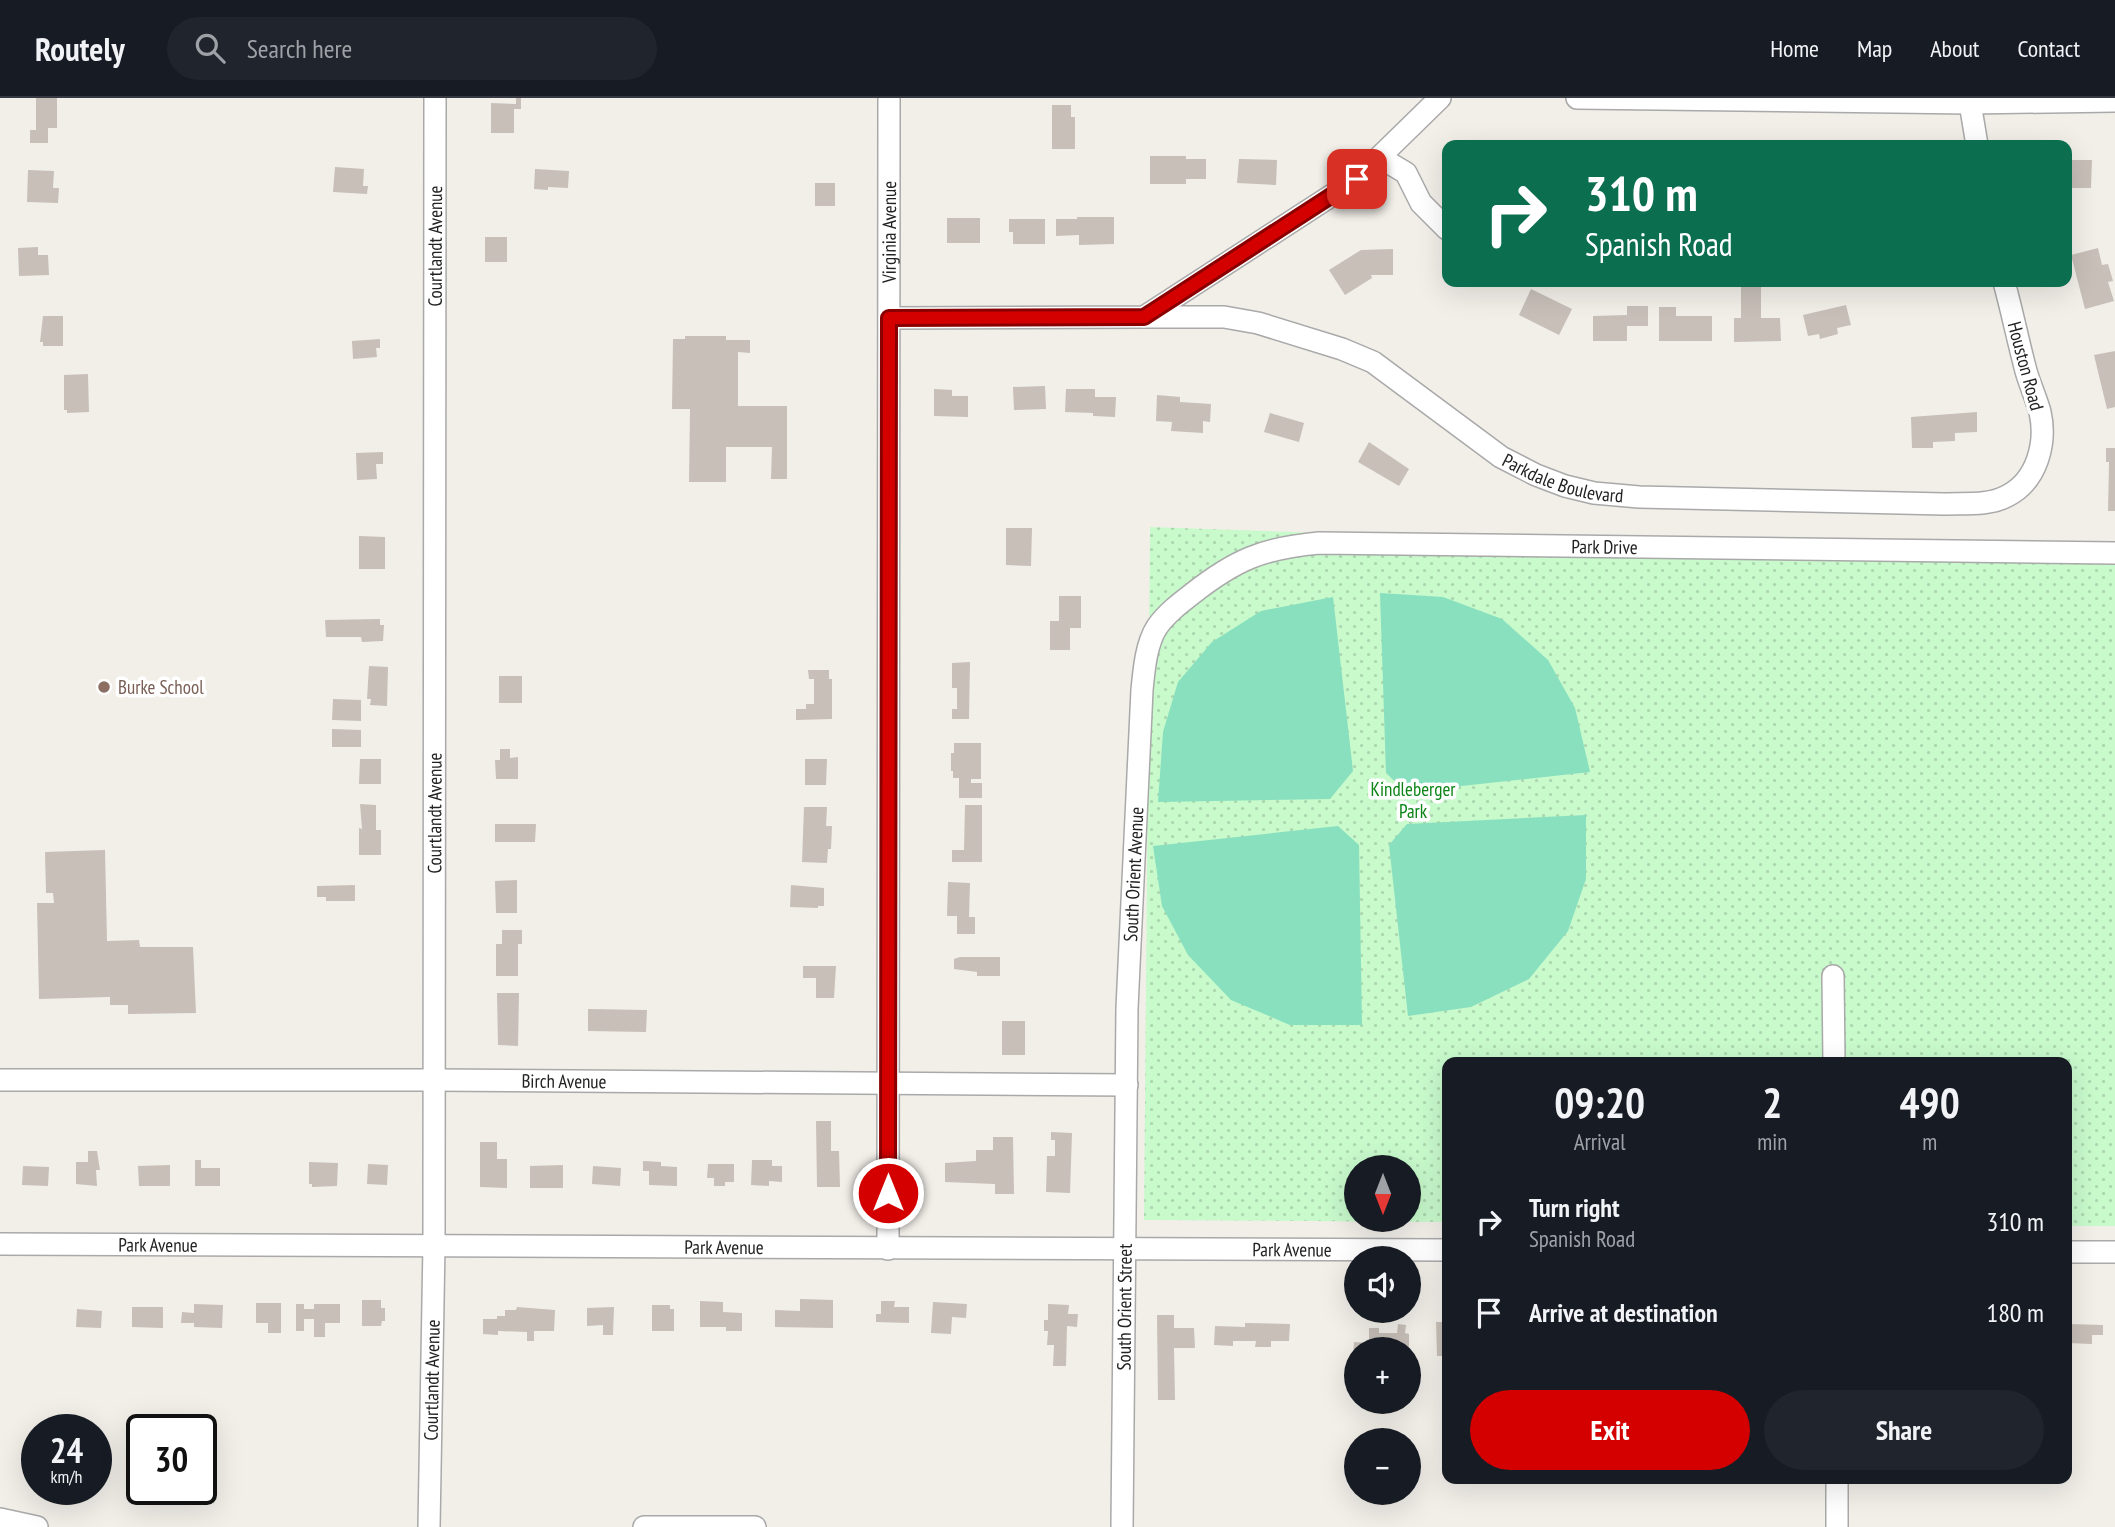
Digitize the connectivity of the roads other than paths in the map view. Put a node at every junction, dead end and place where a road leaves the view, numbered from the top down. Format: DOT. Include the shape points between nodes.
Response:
graph roads {
  1 [pos="435,98"];
  2 [pos="889,98"];
  3 [pos="1440,98"];
  4 [pos="1577,98"];
  5 [pos="2115,101"];
  6 [pos="1970,103"];
  7 [pos="1976,140"];
  8 [pos="1381,158"];
  9 [pos="1442,224"];
  10 [pos="2005,287"];
  11 [pos="1144,317"];
  12 [pos="889,318"];
  13 [pos="2020,488"];
  14 [pos="2115,553"];
  15 [pos="1144,664"];
  16 [pos="1833,976"];
  17 [pos="1834,1057"];
  18 [pos="0,1080"];
  19 [pos="433,1080"];
  20 [pos="888,1082"];
  21 [pos="1127,1085"];
  22 [pos="0,1244"];
  23 [pos="434,1245"];
  24 [pos="888,1249"];
  25 [pos="1126,1249"];
  26 [pos="1442,1250"];
  27 [pos="2072,1252"];
  28 [pos="2115,1252"];
  29 [pos="1836,1484"];
  30 [pos="0,1519"];
  31 [pos="37,1527"];
  32 [pos="429,1527"];
  33 [pos="644,1527"];
  34 [pos="755,1527"];
  35 [pos="1122,1527"];
  36 [pos="1837,1527"];
  1 -- 19 [label="street, Courtlandt Avenue"];
  2 -- 12 [label="street, Virginia Avenue"];
  3 -- 8 [label="street"];
  4 -- 6 [label="street"];
  5 -- 6 [label="street"];
  6 -- 7 [label="street"];
  8 -- 9 [label="street" via="1406,173 1421,203"];
  8 -- 11 [label="street" via="1347,186"];
  10 -- 13 [label="street, Houston Road" via="2040,413 2038,462"];
  11 -- 12 [label="street, Parkdale Boulevard"];
  11 -- 13 [label="street, Parkdale Boulevard" via="1224,317 1342,349 1373,362 1502,457 1536,475 1594,493 1944,504 1984,503"];
  12 -- 20 [label="street, Virginia Avenue"];
  14 -- 15 [label="street, Park Drive" via="1286,546 1235,564 1171,610 1156,629"];
  15 -- 21 [label="street, South Orient Avenue"];
  16 -- 17 [label="street"];
  18 -- 19 [label="street, Birch Avenue"];
  19 -- 20 [label="street, Birch Avenue"];
  19 -- 23 [label="street, Courtlandt Avenue"];
  20 -- 21 [label="street, Birch Avenue"];
  20 -- 24 [label="street, Virginia Avenue"];
  21 -- 25 [label="street, South Orient Street"];
  22 -- 23 [label="street, Park Avenue"];
  23 -- 24 [label="street, Park Avenue"];
  23 -- 32 [label="street, Courtlandt Avenue"];
  24 -- 25 [label="street, Park Avenue"];
  25 -- 26 [label="street, Park Avenue"];
  25 -- 35 [label="street, South Orient Street"];
  27 -- 28 [label="street"];
  29 -- 36 [label="street"];
  30 -- 31 [label="street"];
  33 -- 34 [label="street"];
}
